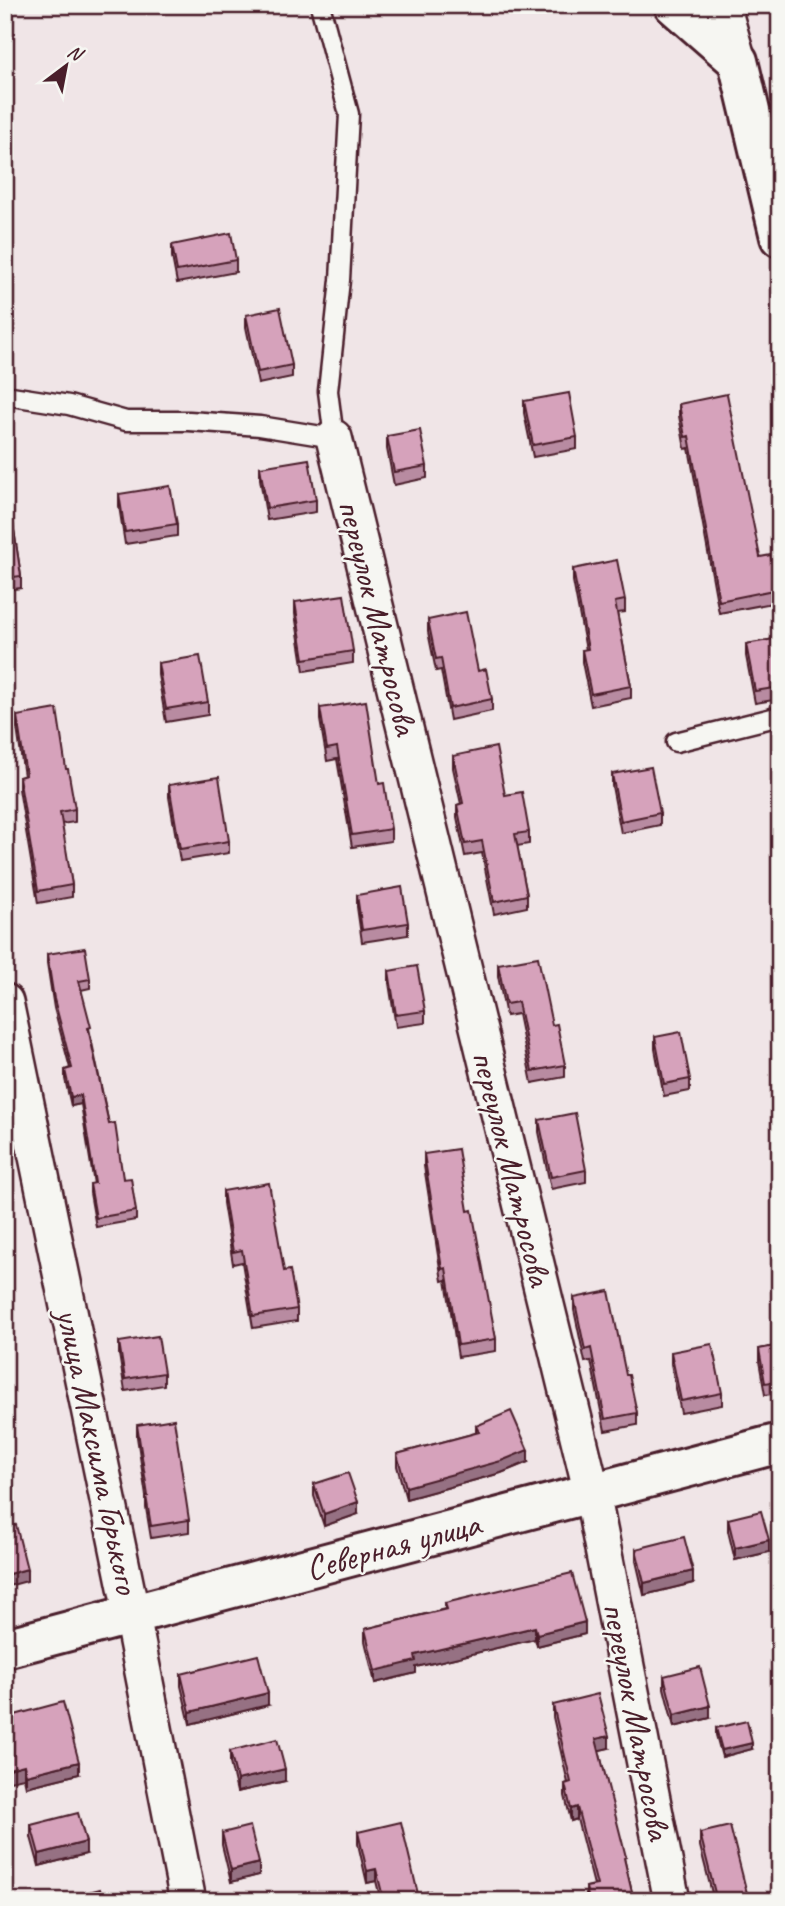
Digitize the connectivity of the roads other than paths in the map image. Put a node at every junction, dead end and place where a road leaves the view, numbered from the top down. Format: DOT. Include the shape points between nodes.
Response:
graph roads {
  1 [pos="320,5"];
  2 [pos="674,5"];
  3 [pos="722,5"];
  4 [pos="738,61"];
  5 [pos="780,237"];
  6 [pos="5,395"];
  7 [pos="334,438"];
  8 [pos="780,716"];
  9 [pos="676,742"];
  10 [pos="5,1002"];
  11 [pos="780,1443"];
  12 [pos="592,1493"];
  13 [pos="132,1616"];
  14 [pos="5,1648"];
  15 [pos="188,1901"];
  16 [pos="672,1901"];
  1 -- 7 [label="lane" via="349,114 340,280 328,391"];
  2 -- 4 [label="street"];
  3 -- 4 [label="street"];
  4 -- 5 [label="street"];
  6 -- 7 [label="lane" via="69,405 125,421 260,426"];
  7 -- 12 [label="street, переулок Матросова"];
  8 -- 9 [label="lane"];
  10 -- 13 [label="street, улица Максима Горького"];
  11 -- 12 [label="street, Северная улица"];
  12 -- 13 [label="street, Северная улица"];
  12 -- 16 [label="street, переулок Матросова"];
  13 -- 14 [label="street, Северная улица"];
  13 -- 15 [label="street, улица Максима Горького"];
}
